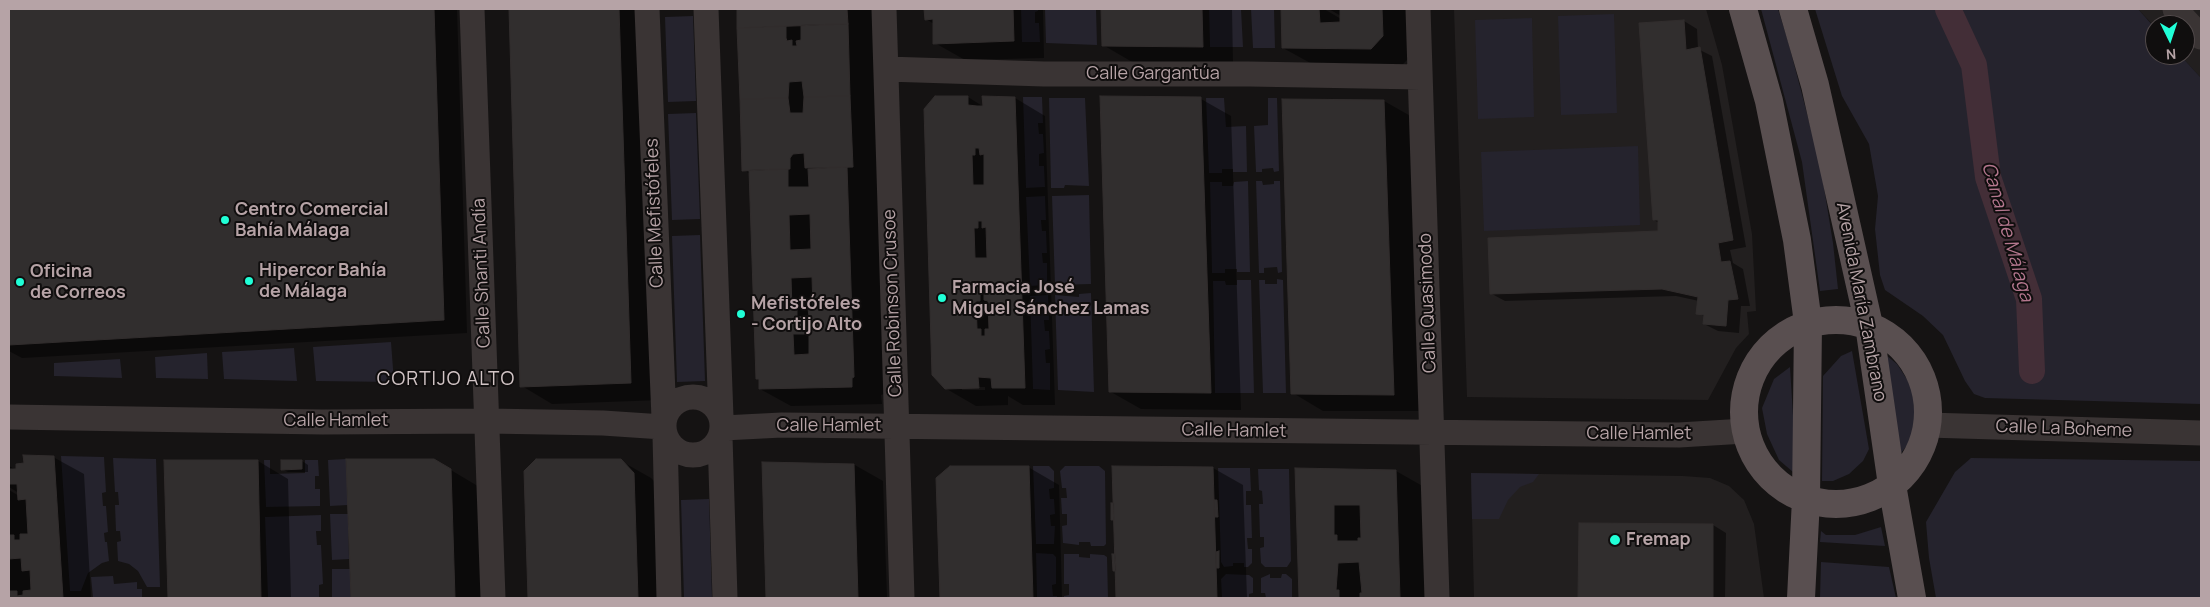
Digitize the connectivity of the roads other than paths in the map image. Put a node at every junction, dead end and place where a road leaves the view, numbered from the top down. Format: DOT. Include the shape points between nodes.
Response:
graph roads {
  1 [pos="472,9"];
  2 [pos="647,9"];
  3 [pos="706,9"];
  4 [pos="884,9"];
  5 [pos="1418,9"];
  6 [pos="1743,9"];
  7 [pos="1792,9"];
  8 [pos="2176,9"];
  9 [pos="2201,37"];
  10 [pos="886,69"];
  11 [pos="1420,77"];
  12 [pos="1808,324"];
  13 [pos="1869,325"];
  14 [pos="9,417"];
  15 [pos="488,421"];
  16 [pos="1927,425"];
  17 [pos="897,426"];
  18 [pos="664,427"];
  19 [pos="721,427"];
  20 [pos="1745,431"];
  21 [pos="1433,433"];
  22 [pos="2201,433"];
  23 [pos="1892,485"];
  24 [pos="1806,499"];
  25 [pos="493,598"];
  26 [pos="669,598"];
  27 [pos="725,598"];
  28 [pos="902,598"];
  29 [pos="1437,598"];
  30 [pos="1801,598"];
  31 [pos="1912,598"];
  1 -- 15 [label="street, Calle Shanti Andía"];
  2 -- 18 [label="street, Calle Mefistófeles"];
  3 -- 19 [label="street"];
  4 -- 10 [label="street, Calle Robinson Crusoe"];
  5 -- 11 [label="street, Calle Quasimodo"];
  6 -- 12 [label="main road" via="1770,101 1797,240"];
  7 -- 13 [label="main road, Avenida María Zambrano" via="1815,85"];
  8 -- 9 [label="street"];
  10 -- 11 [label="street, Calle Gargantúa" via="1036,74"];
  10 -- 17 [label="street, Calle Robinson Crusoe"];
  11 -- 21 [label="street, Calle Quasimodo"];
  12 -- 13 [label="main road" via="1838,319"];
  12 -- 20 [label="main road" via="1783,335 1764,354 1750,377 1743,403"];
  12 -- 24 [label="main road"];
  13 -- 16 [label="main road" via="1891,338 1909,355 1921,376 1928,400"];
  13 -- 23 [label="main road, Avenida María Zambrano"];
  14 -- 15 [label="street, Calle Hamlet"];
  15 -- 18 [label="street, Calle Hamlet"];
  15 -- 25 [label="street, Calle Shanti Andía"];
  16 -- 22 [label="street, Calle La Boheme"];
  16 -- 23 [label="main road" via="1921,448"];
  17 -- 19 [label="street, Calle Hamlet"];
  17 -- 21 [label="street, Calle Hamlet"];
  17 -- 28 [label="street, Calle Robinson Crusoe"];
  18 -- 19 [label="street" via="671,446 692,456 704,454 714,447"];
  18 -- 19 [label="street" via="677,401 687,397 708,401 716,408"];
  18 -- 26 [label="street, Calle Mefistófeles"];
  19 -- 27 [label="street"];
  20 -- 21 [label="street, Calle Hamlet" via="1679,435"];
  20 -- 24 [label="main road" via="1757,460 1772,478"];
  21 -- 29 [label="street, Calle Quasimodo"];
  23 -- 24 [label="main road" via="1851,503"];
  23 -- 31 [label="main road, Avenida María Zambrano"];
  24 -- 30 [label="main road"];
}
